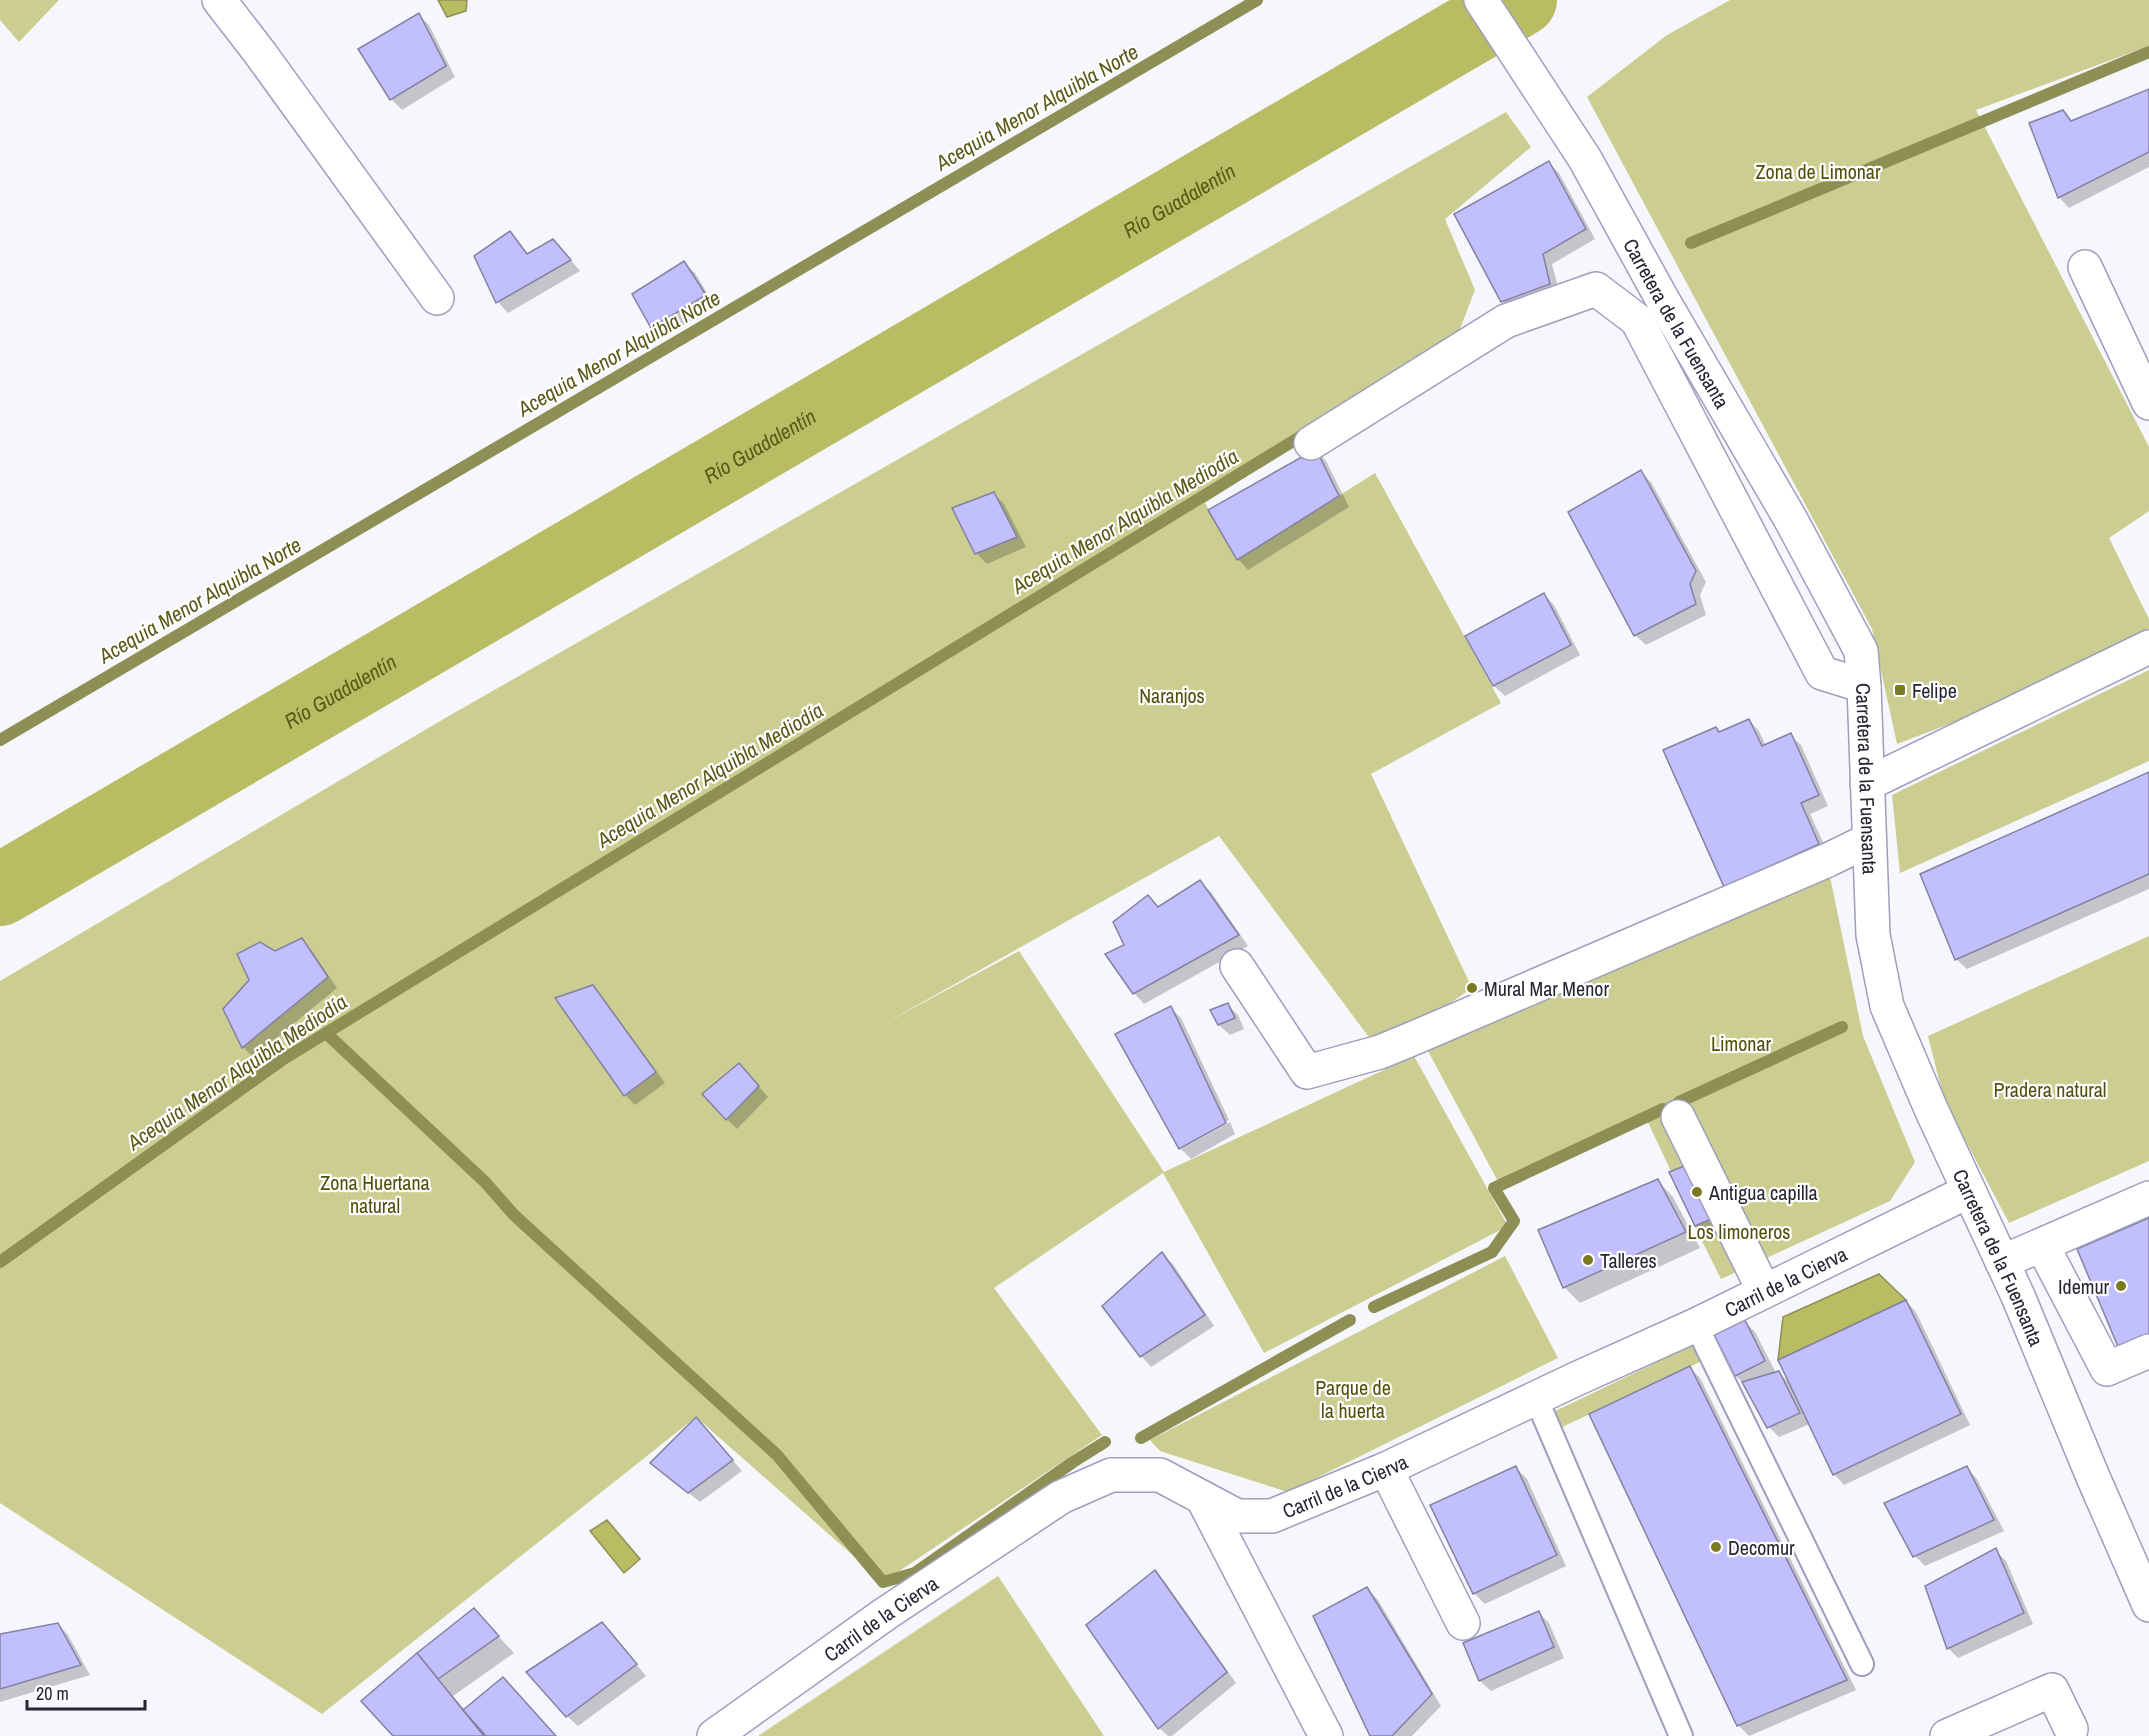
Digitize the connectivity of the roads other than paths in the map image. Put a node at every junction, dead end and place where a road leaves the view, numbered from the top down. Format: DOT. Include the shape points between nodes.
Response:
graph roads {
  1 [pos="219,0"];
  2 [pos="1481,0"];
  3 [pos="2085,267"];
  4 [pos="437,298"];
  5 [pos="2149,403"];
  6 [pos="1311,443"];
  7 [pos="2149,647"];
  8 [pos="1864,686"];
  9 [pos="1867,784"];
  10 [pos="1869,840"];
  11 [pos="1237,966"];
  12 [pos="1678,1117"];
  13 [pos="1969,1191"];
  14 [pos="2149,1198"];
  15 [pos="2042,1245"];
  16 [pos="2002,1262"];
  17 [pos="1764,1292"];
  18 [pos="1696,1325"];
  19 [pos="2149,1351"];
  20 [pos="1536,1398"];
  21 [pos="1386,1469"];
  22 [pos="1203,1499"];
  23 [pos="2149,1605"];
  24 [pos="1463,1623"];
  25 [pos="1862,1664"];
  26 [pos="2067,1734"];
  27 [pos="714,1736"];
  28 [pos="1326,1736"];
  29 [pos="1681,1736"];
  30 [pos="1947,1736"];
  1 -- 4 [label="street"];
  2 -- 8 [label="street, Carretera de la Fuensanta" via="1585,159 1791,519 1861,651"];
  3 -- 5 [label="street"];
  6 -- 8 [label="street" via="1506,321 1596,289 1637,320 1822,673"];
  7 -- 9 [label="street"];
  8 -- 9 [label="street, Carretera de la Fuensanta"];
  9 -- 10 [label="street, Carretera de la Fuensanta"];
  10 -- 11 [label="street" via="1380,1052 1307,1071"];
  10 -- 13 [label="street, Carretera de la Fuensanta" via="1873,935 1887,1006"];
  12 -- 17 [label="street"];
  13 -- 16 [label="street, Carretera de la Fuensanta"];
  13 -- 17 [label="street, Carril de la Cierva"];
  14 -- 15 [label="street"];
  15 -- 16 [label="street"];
  15 -- 19 [label="street" via="2107,1369"];
  16 -- 23 [label="street, Carretera de la Fuensanta"];
  17 -- 18 [label="street, Carril de la Cierva"];
  18 -- 20 [label="street, Carril de la Cierva"];
  18 -- 25 [label="lane"];
  20 -- 21 [label="street, Carril de la Cierva"];
  20 -- 29 [label="lane"];
  21 -- 22 [label="street, Carril de la Cierva" via="1272,1516 1238,1516"];
  21 -- 24 [label="street"];
  22 -- 27 [label="street, Carril de la Cierva" via="1160,1475 1111,1475 1060,1497 885,1614"];
  22 -- 28 [label="street"];
  26 -- 30 [label="street" via="2052,1690"];
}
